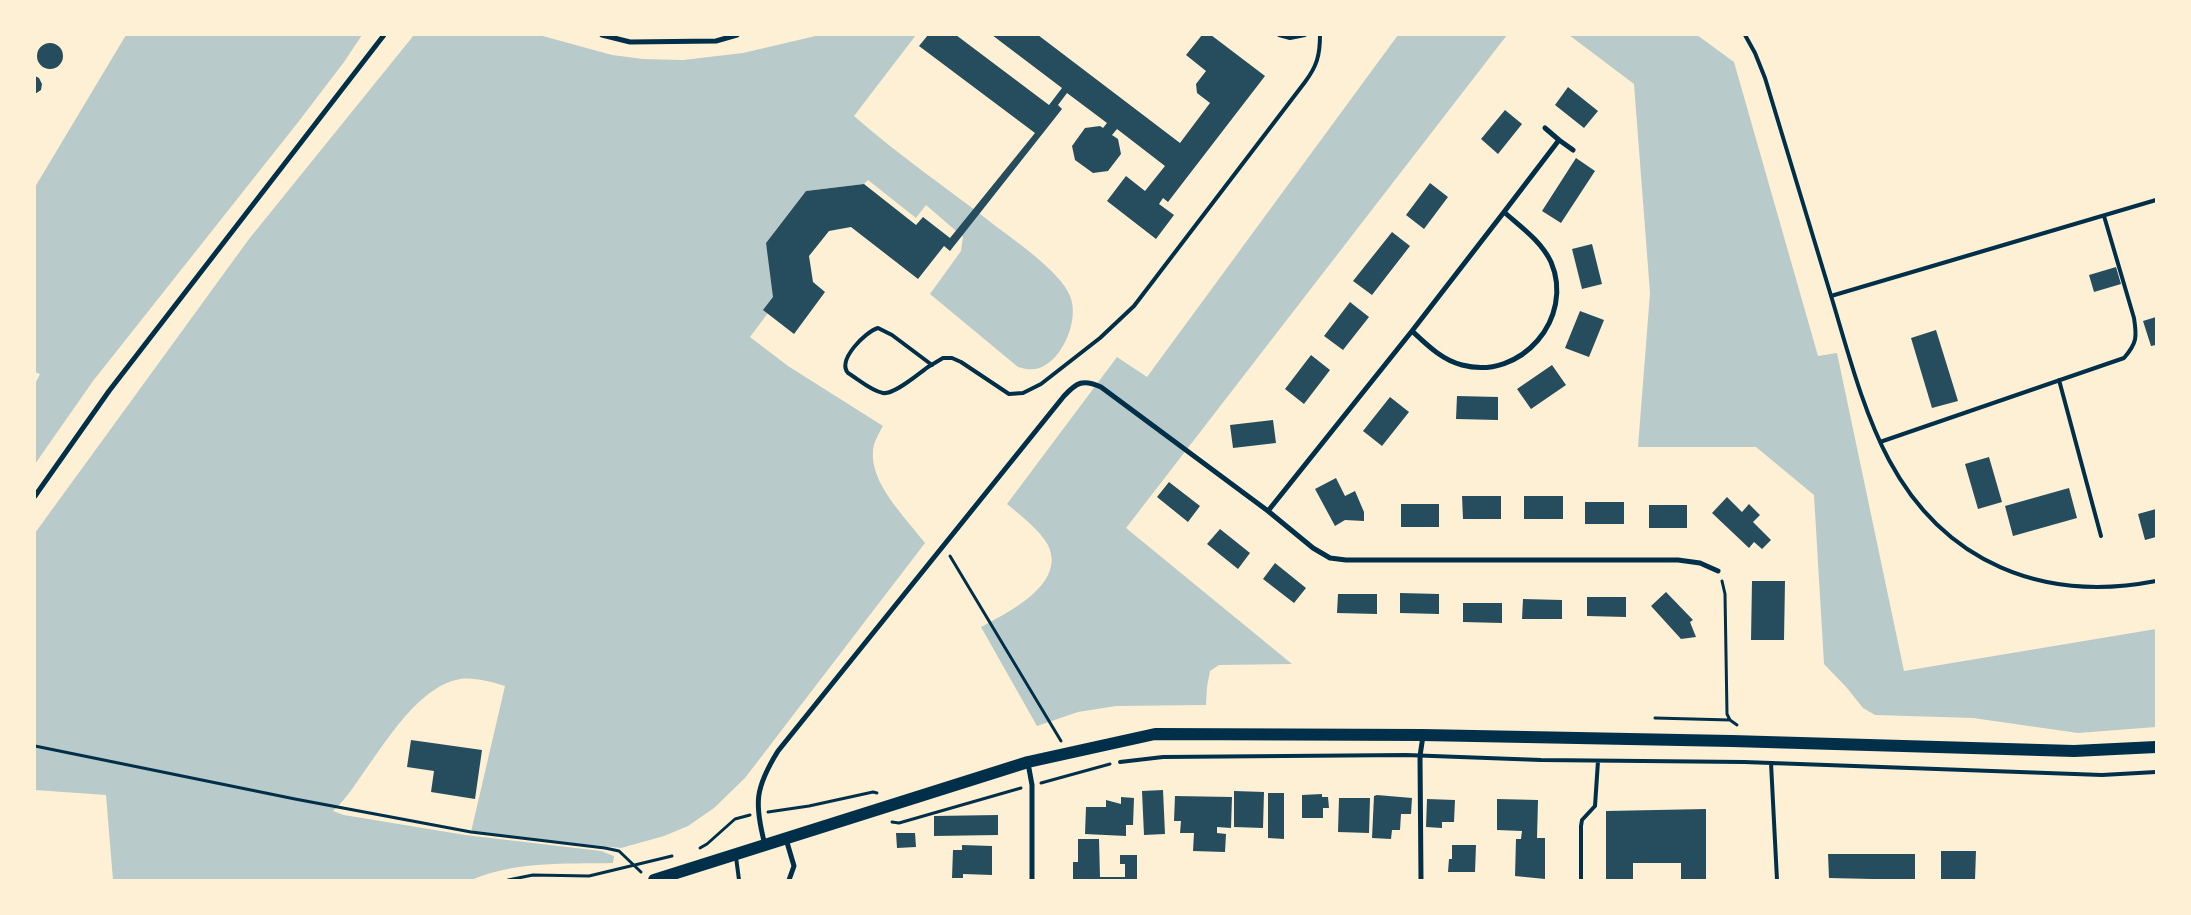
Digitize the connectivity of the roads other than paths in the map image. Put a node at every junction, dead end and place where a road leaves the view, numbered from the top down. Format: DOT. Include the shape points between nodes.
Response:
graph roads {
  1 [pos="384,35"];
  2 [pos="602,35"];
  3 [pos="737,35"];
  4 [pos="1279,35"];
  5 [pos="1305,35"];
  6 [pos="1320,35"];
  7 [pos="1747,37"];
  8 [pos="1545,128"];
  9 [pos="1559,140"];
  10 [pos="1574,150"];
  11 [pos="2156,200"];
  12 [pos="1504,212"];
  13 [pos="2104,216"];
  14 [pos="1831,296"];
  15 [pos="1412,331"];
  16 [pos="932,365"];
  17 [pos="2059,380"];
  18 [pos="1880,442"];
  19 [pos="35,496"];
  20 [pos="1268,511"];
  21 [pos="2101,536"];
  22 [pos="1718,571"];
  23 [pos="2156,581"];
  24 [pos="1423,735"];
  25 [pos="2156,747"];
  26 [pos="1420,756"];
  27 [pos="1598,761"];
  28 [pos="1028,762"];
  29 [pos="1120,762"];
  30 [pos="1771,763"];
  31 [pos="2156,772"];
  32 [pos="786,838"];
  33 [pos="765,846"];
  34 [pos="736,855"];
  35 [pos="654,880"];
  36 [pos="739,880"];
  37 [pos="789,880"];
  38 [pos="1032,880"];
  39 [pos="1421,880"];
  40 [pos="1581,880"];
  41 [pos="1777,880"];
  1 -- 19 [label="street" via="109,391"];
  2 -- 3 [label="street" via="630,42 716,41"];
  4 -- 5 [label="lane" via="1290,38"];
  6 -- 16 [label="lane" via="1318,61 1306,82 1134,306 1107,332 1041,384 1023,393 1009,394 952,358 944,358"];
  7 -- 14 [label="lane" via="1765,78"];
  8 -- 9 [label="street"];
  9 -- 10 [label="street"];
  9 -- 12 [label="street"];
  11 -- 13 [label="lane"];
  12 -- 15 [label="street"];
  12 -- 15 [label="street" via="1538,243 1551,262 1557,290 1548,328 1540,340 1522,356 1480,368 1444,358"];
  13 -- 14 [label="lane"];
  13 -- 17 [label="lane" via="2134,318 2134,347 2124,358"];
  14 -- 18 [label="lane"];
  15 -- 20 [label="street"];
  16 -- 16 [label="lane" via="891,392 883,393 844,369 844,363 864,336 878,328"];
  17 -- 18 [label="lane"];
  17 -- 21 [label="lane"];
  18 -- 23 [label="lane" via="1906,490 1929,517 1953,540 1996,566 2044,583 2086,588"];
  20 -- 22 [label="street" via="1330,558 1678,560 1700,563"];
  20 -- 33 [label="street" via="1101,387 1085,381 1078,383 1064,396 791,734 770,765 763,777 757,814"];
  24 -- 25 [label="main road" via="2074,751"];
  24 -- 26 [label="street"];
  24 -- 28 [label="main road" via="1155,734"];
  26 -- 27 [label="lane"];
  26 -- 29 [label="lane" via="1163,757"];
  26 -- 39 [label="street"];
  27 -- 30 [label="lane"];
  27 -- 40 [label="lane" via="1595,806 1582,820 1581,826"];
  28 -- 32 [label="main road"];
  28 -- 38 [label="street" via="1032,785"];
  30 -- 31 [label="lane" via="2102,775"];
  30 -- 41 [label="lane"];
  32 -- 33 [label="main road"];
  32 -- 37 [label="street" via="794,866"];
  33 -- 34 [label="main road"];
  34 -- 35 [label="main road"];
  34 -- 36 [label="lane"];
}
